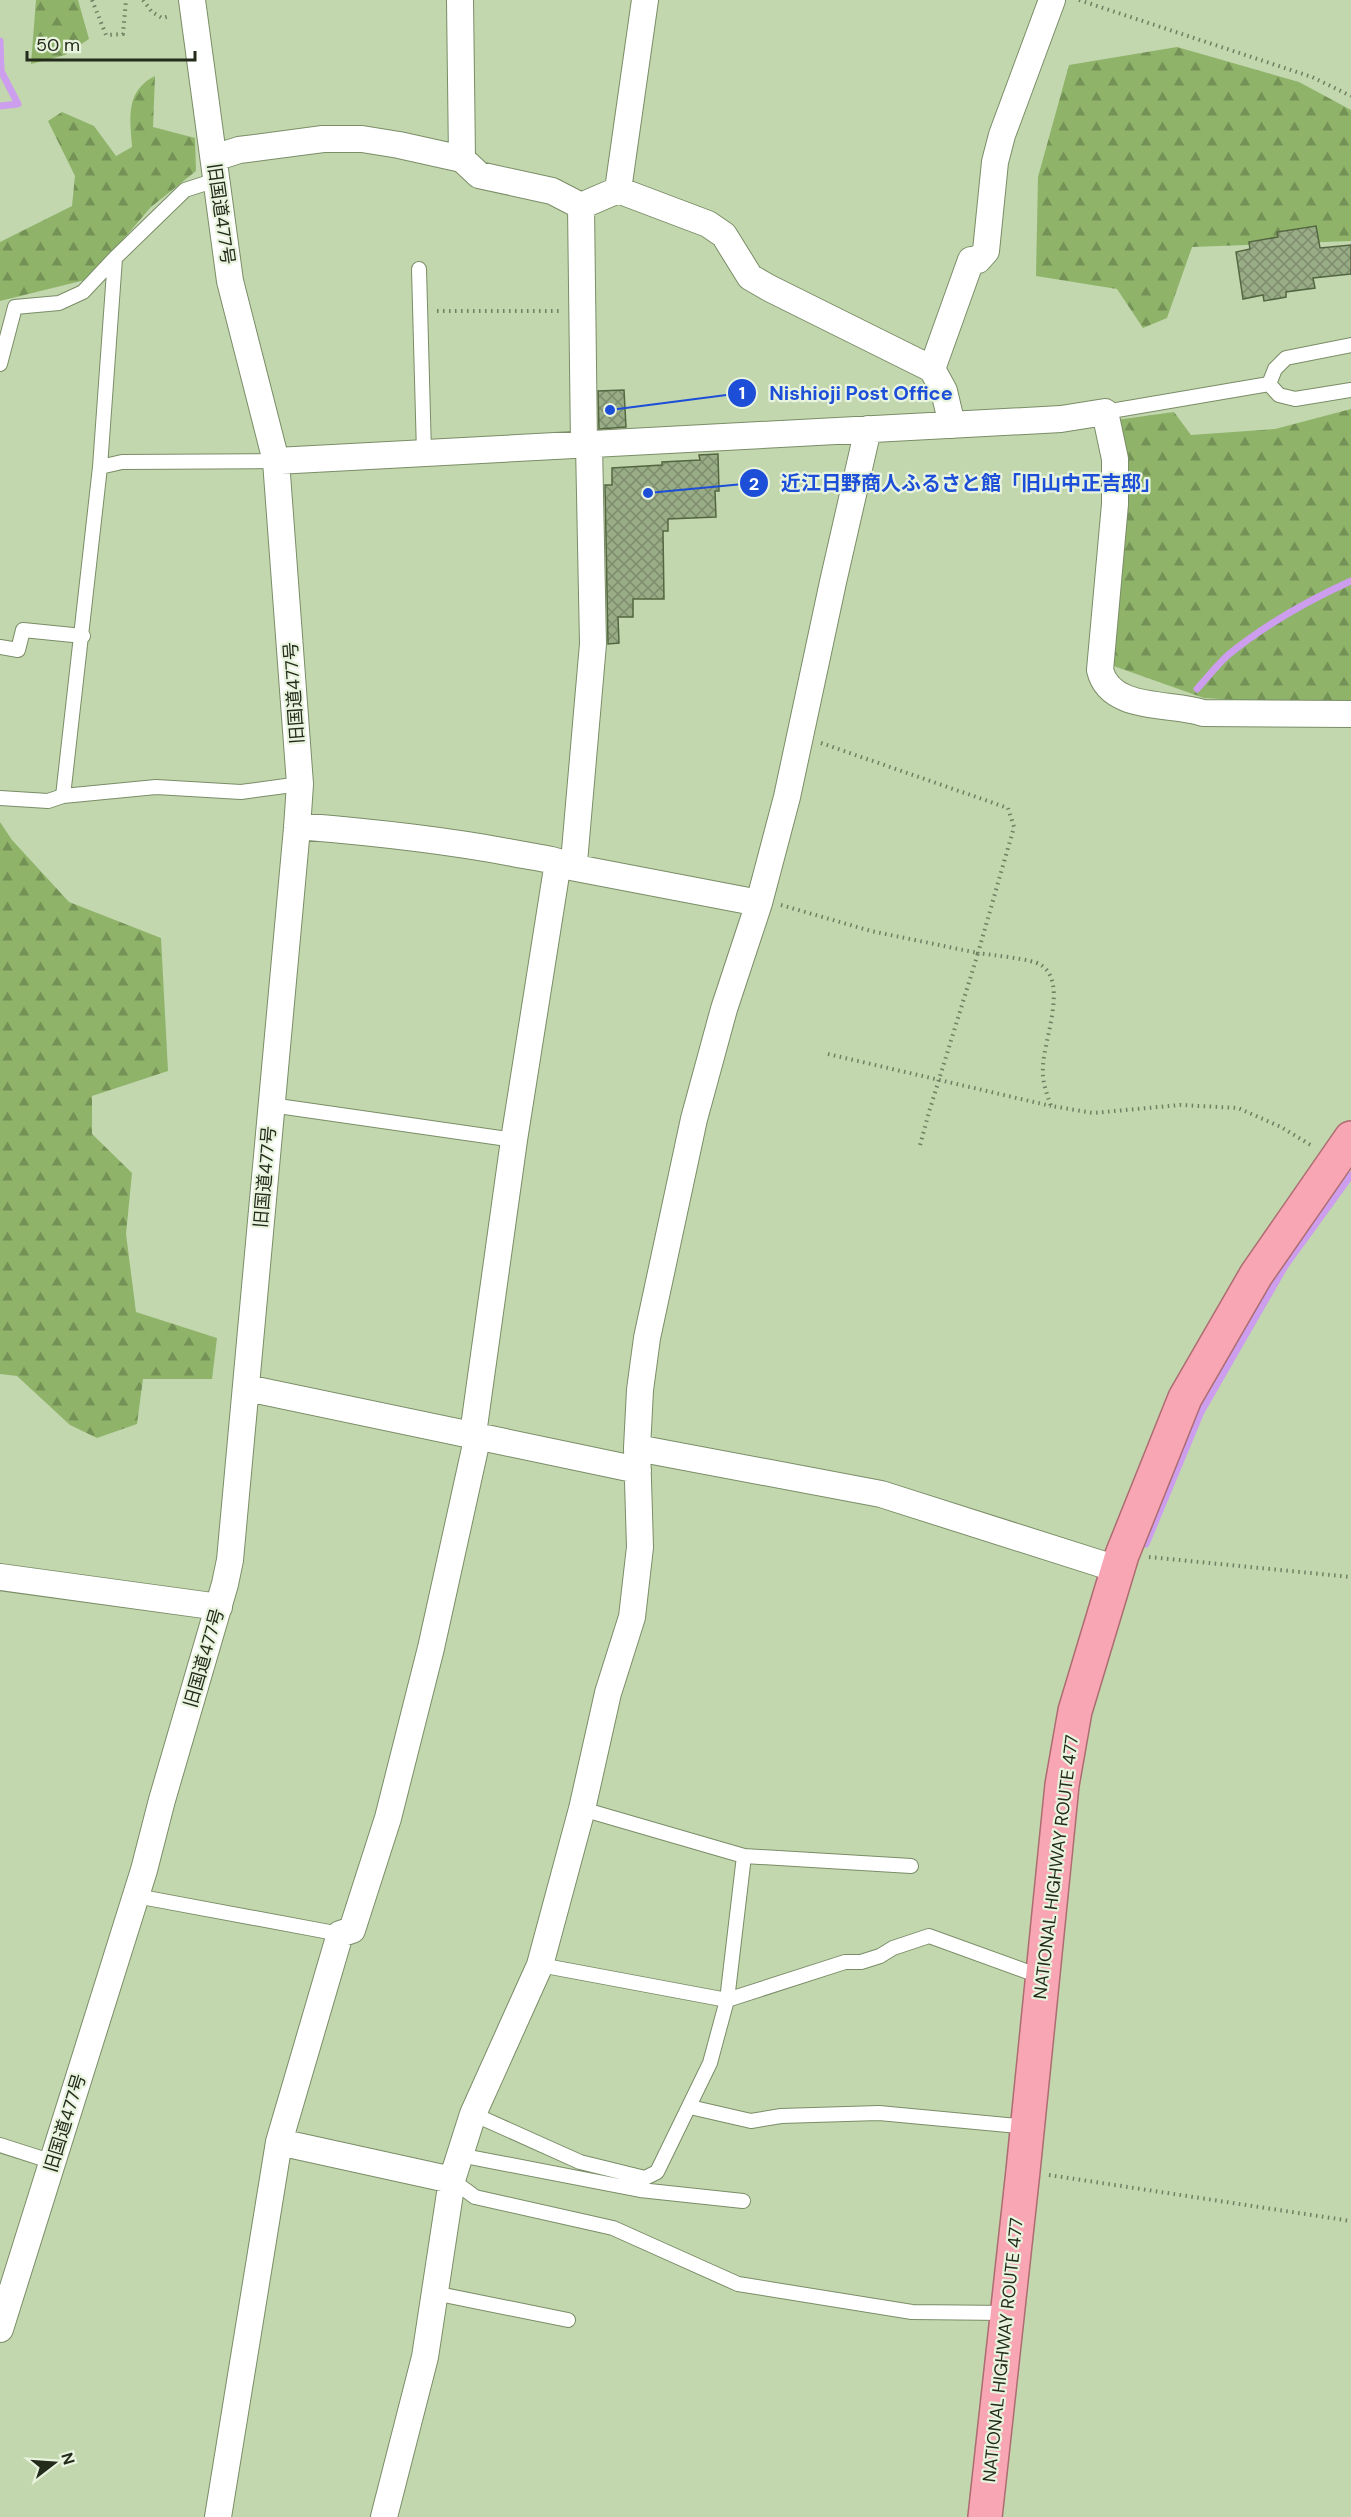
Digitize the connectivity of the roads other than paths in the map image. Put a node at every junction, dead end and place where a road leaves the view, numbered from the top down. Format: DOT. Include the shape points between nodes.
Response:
graph roads {
  1 [pos="460,0"];
  2 [pos="645,0"];
  3 [pos="1052,0"];
  4 [pos="193,5"];
  5 [pos="462,159"];
  6 [pos="215,169"];
  7 [pos="618,190"];
  8 [pos="581,206"];
  9 [pos="115,258"];
  10 [pos="419,269"];
  11 [pos="1351,345"];
  12 [pos="0,364"];
  13 [pos="932,369"];
  14 [pos="1269,384"];
  15 [pos="1351,390"];
  16 [pos="1105,411"];
  17 [pos="952,425"];
  18 [pos="868,429"];
  19 [pos="587,444"];
  20 [pos="424,453"];
  21 [pos="276,461"];
  22 [pos="100,467"];
  23 [pos="83,636"];
  24 [pos="0,647"];
  25 [pos="1351,714"];
  26 [pos="300,784"];
  27 [pos="63,796"];
  28 [pos="0,798"];
  29 [pos="297,826"];
  30 [pos="561,862"];
  31 [pos="759,901"];
  32 [pos="271,1105"];
  33 [pos="514,1140"];
  34 [pos="1343,1149"];
  35 [pos="247,1388"];
  36 [pos="475,1435"];
  37 [pos="637,1459"];
  38 [pos="1120,1562"];
  39 [pos="0,1578"];
  40 [pos="219,1607"];
  41 [pos="582,1809"];
  42 [pos="744,1856"];
  43 [pos="911,1866"];
  44 [pos="136,1896"];
  45 [pos="340,1934"];
  46 [pos="540,1965"];
  47 [pos="1043,1977"];
  48 [pos="727,2000"];
  49 [pos="690,2107"];
  50 [pos="473,2114"];
  51 [pos="1028,2127"];
  52 [pos="279,2142"];
  53 [pos="0,2145"];
  54 [pos="459,2156"];
  55 [pos="53,2162"];
  56 [pos="452,2180"];
  57 [pos="743,2201"];
  58 [pos="434,2293"];
  59 [pos="1006,2313"];
  60 [pos="568,2320"];
  61 [pos="0,2329"];
  62 [pos="218,2517"];
  63 [pos="384,2517"];
  64 [pos="985,2517"];
  1 -- 5 [label="street"];
  2 -- 7 [label="street"];
  3 -- 13 [label="street" via="1002,135 995,162 986,251 978,260 971,260"];
  4 -- 6 [label="street, 旧国道477号"];
  5 -- 6 [label="street" via="347,138 239,150"];
  5 -- 8 [label="street" via="479,175 552,191"];
  6 -- 9 [label="lane" via="185,190"];
  6 -- 21 [label="street, 旧国道477号" via="230,281"];
  7 -- 8 [label="street"];
  7 -- 13 [label="street" via="708,224 724,236 750,277"];
  8 -- 19 [label="street"];
  9 -- 12 [label="lane" via="83,292 59,303 15,307"];
  9 -- 22 [label="lane"];
  10 -- 20 [label="lane"];
  11 -- 14 [label="lane" via="1286,358 1275,369"];
  13 -- 17 [label="street" via="944,391"];
  14 -- 15 [label="lane" via="1279,395 1295,399"];
  14 -- 16 [label="lane"];
  16 -- 17 [label="street" via="1061,419"];
  16 -- 25 [label="street" via="1115,459 1115,504 1100,670 1108,688 1140,702 1203,713"];
  17 -- 18 [label="street"];
  18 -- 19 [label="street"];
  18 -- 31 [label="street" via="787,797"];
  19 -- 20 [label="street"];
  19 -- 30 [label="street" via="592,654 574,861"];
  20 -- 21 [label="street"];
  21 -- 22 [label="lane" via="122,462"];
  21 -- 26 [label="street, 旧国道477号"];
  22 -- 23 [label="lane"];
  23 -- 24 [label="lane" via="24,630 18,650"];
  23 -- 27 [label="lane"];
  26 -- 27 [label="lane" via="241,792 156,787"];
  26 -- 29 [label="street, 旧国道477号"];
  27 -- 28 [label="lane" via="48,801"];
  29 -- 30 [label="street" via="389,833"];
  29 -- 32 [label="street, 旧国道477号"];
  30 -- 31 [label="street"];
  30 -- 33 [label="street"];
  31 -- 37 [label="street" via="694,1119 647,1338"];
  32 -- 33 [label="lane"];
  32 -- 35 [label="street, 旧国道477号"];
  33 -- 36 [label="street"];
  34 -- 38 [label="highway, NATIONAL HIGHWAY ROUTE 477" via="1256,1275 1185,1398"];
  35 -- 36 [label="street"];
  35 -- 40 [label="street, 旧国道477号" via="230,1560"];
  36 -- 37 [label="street"];
  36 -- 45 [label="street" via="431,1648 388,1818 352,1930"];
  37 -- 38 [label="street" via="881,1494"];
  37 -- 41 [label="street" via="640,1547 632,1617 608,1693"];
  38 -- 47 [label="highway, NATIONAL HIGHWAY ROUTE 477" via="1075,1711 1062,1785"];
  39 -- 40 [label="street"];
  40 -- 44 [label="street, 旧国道477号"];
  41 -- 42 [label="lane"];
  41 -- 46 [label="street"];
  42 -- 43 [label="lane"];
  42 -- 48 [label="lane"];
  44 -- 45 [label="lane"];
  44 -- 55 [label="street, 旧国道477号"];
  45 -- 52 [label="street"];
  46 -- 48 [label="lane"];
  46 -- 50 [label="street"];
  47 -- 48 [label="lane" via="929,1936 893,1947 880,1956 845,1962"];
  47 -- 51 [label="highway, NATIONAL HIGHWAY ROUTE 477"];
  48 -- 49 [label="lane" via="710,2063"];
  49 -- 50 [label="lane" via="657,2172 645,2178 580,2162"];
  49 -- 51 [label="lane" via="751,2121 781,2116 879,2113"];
  50 -- 54 [label="street"];
  51 -- 59 [label="highway, NATIONAL HIGHWAY ROUTE 477"];
  52 -- 56 [label="street"];
  52 -- 62 [label="street"];
  53 -- 55 [label="lane"];
  54 -- 56 [label="street"];
  54 -- 57 [label="lane" via="640,2190"];
  55 -- 61 [label="street, 旧国道477号"];
  56 -- 58 [label="street"];
  56 -- 59 [label="lane" via="475,2197 614,2228 738,2284 912,2312"];
  58 -- 60 [label="lane"];
  58 -- 63 [label="street" via="425,2357"];
  59 -- 64 [label="highway, NATIONAL HIGHWAY ROUTE 477"];
}
